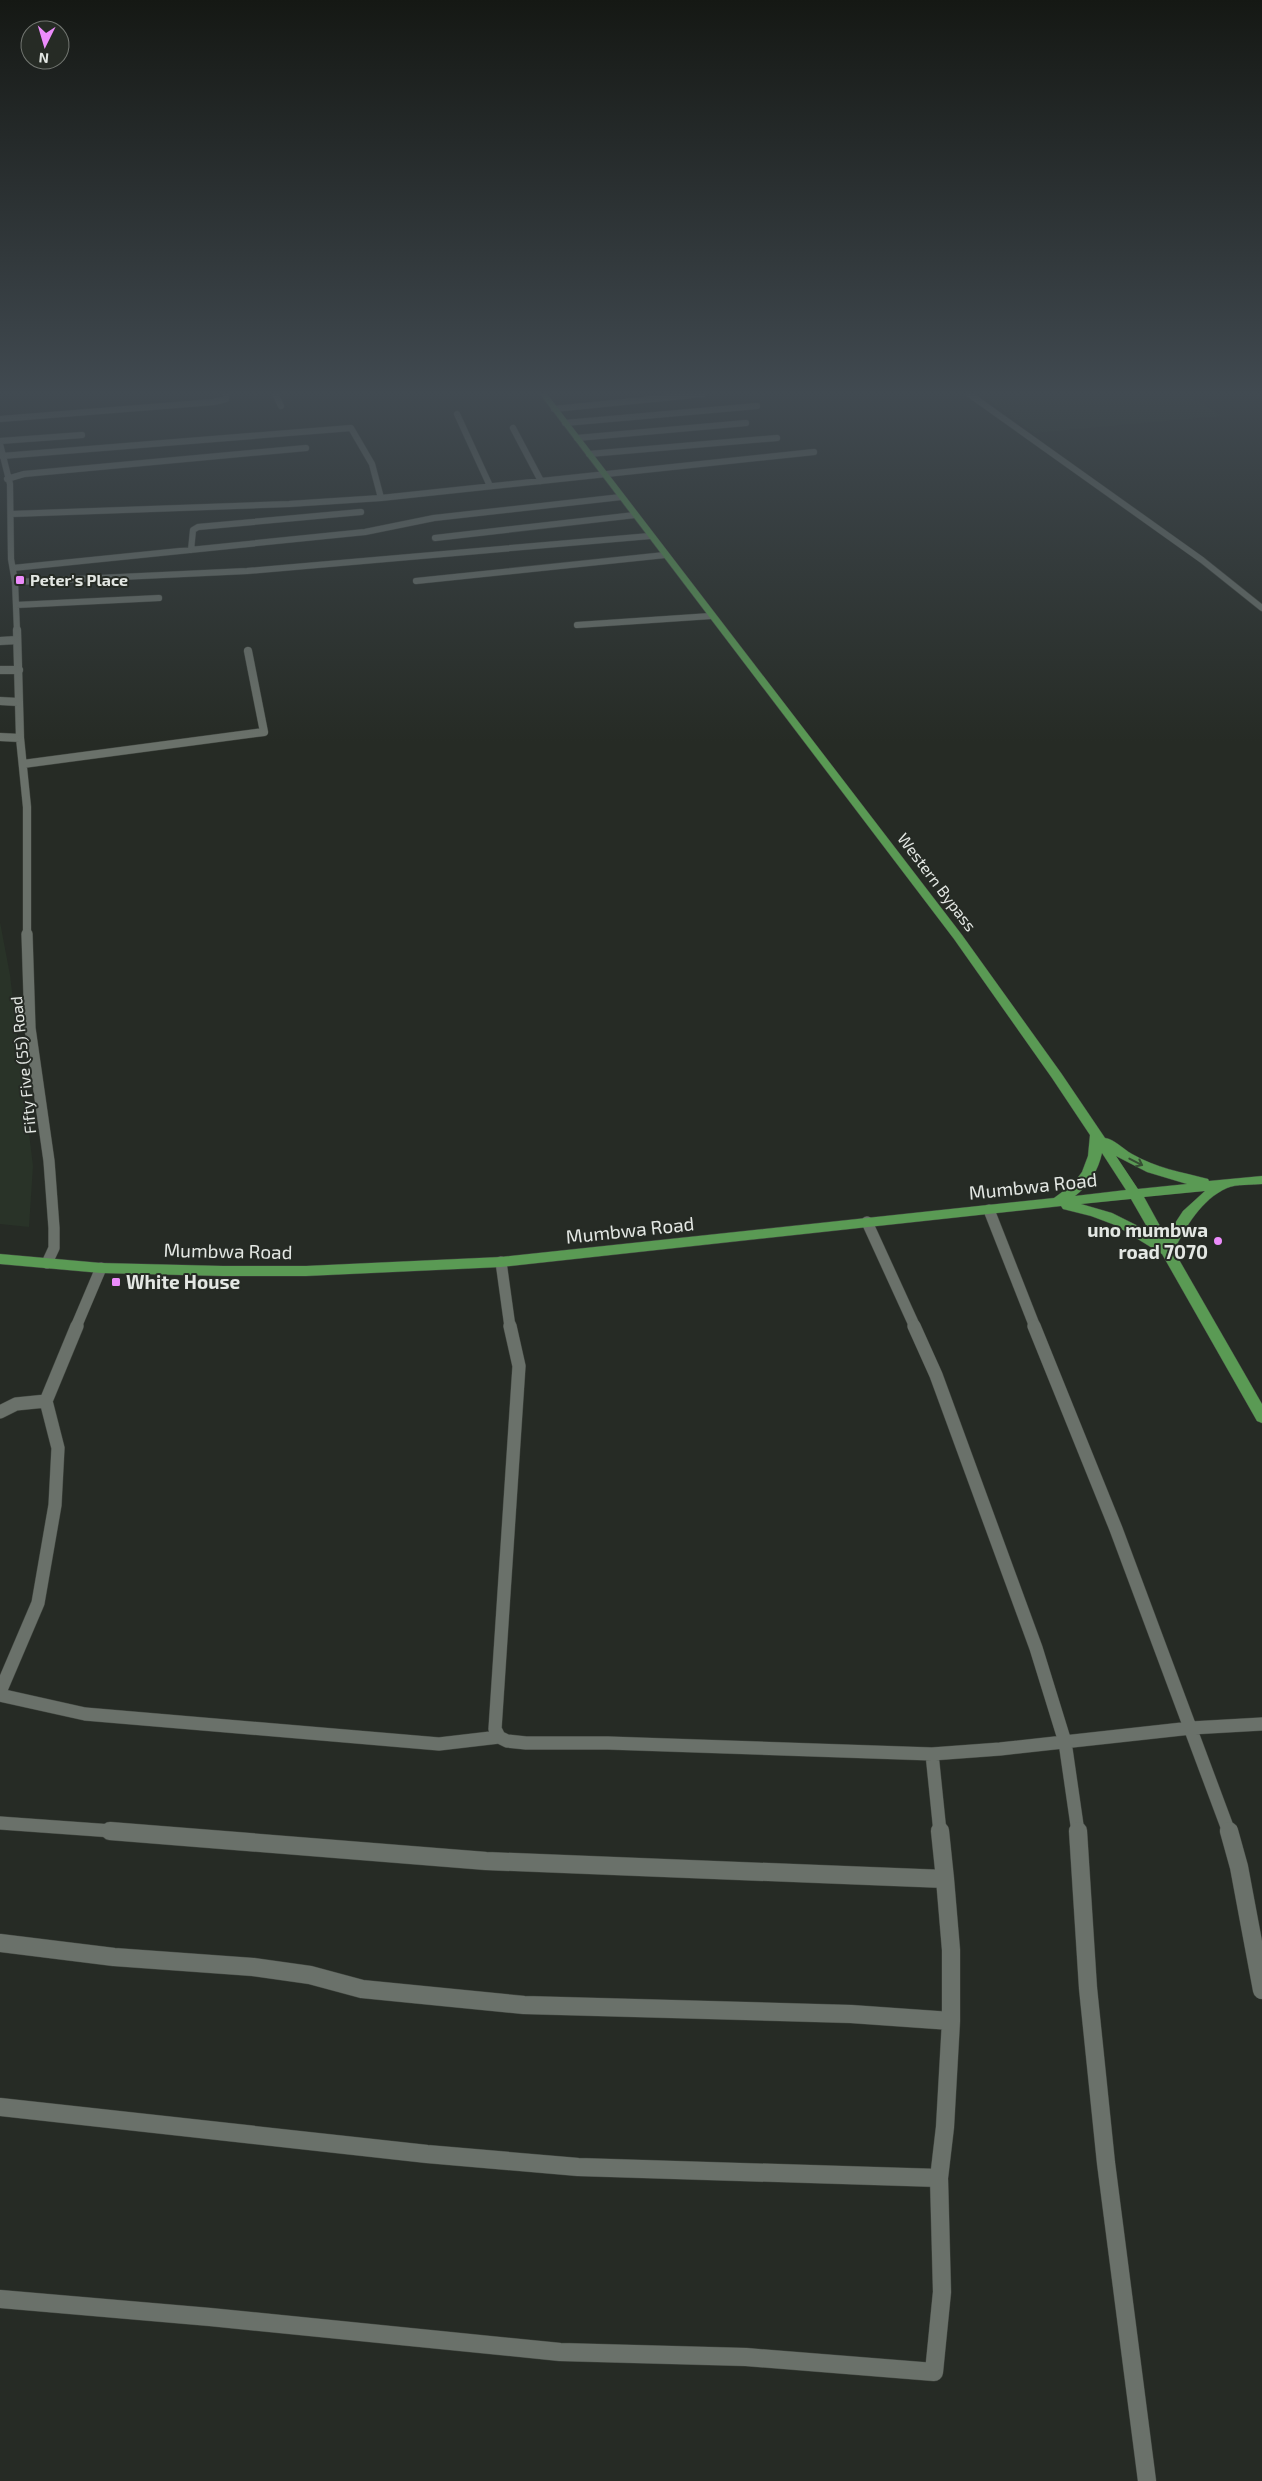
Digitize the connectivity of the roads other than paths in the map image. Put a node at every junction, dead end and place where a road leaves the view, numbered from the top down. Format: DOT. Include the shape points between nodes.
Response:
graph roads {
  1 [pos="10,510"];
  2 [pos="128,510"];
  3 [pos="507,510"];
  4 [pos="631,510"];
  5 [pos="1132,510"];
  6 [pos="361,512"];
  7 [pos="11,514"];
  8 [pos="635,515"];
  9 [pos="650,536"];
  10 [pos="435,538"];
  11 [pos="191,550"];
  12 [pos="664,555"];
  13 [pos="0,560"];
  14 [pos="12,564"];
  15 [pos="416,581"];
  16 [pos="15,582"];
  17 [pos="159,598"];
  18 [pos="16,605"];
  19 [pos="1262,608"];
  20 [pos="711,616"];
  21 [pos="577,625"];
  22 [pos="17,640"];
  23 [pos="0,641"];
  24 [pos="248,651"];
  25 [pos="0,670"];
  26 [pos="19,670"];
  27 [pos="0,701"];
  28 [pos="18,702"];
  29 [pos="0,736"];
  30 [pos="20,738"];
  31 [pos="23,764"];
  32 [pos="1096,1134"];
  33 [pos="1262,1180"];
  34 [pos="1223,1185"];
  35 [pos="1135,1194"];
  36 [pos="1052,1203"];
  37 [pos="989,1210"];
  38 [pos="867,1222"];
  39 [pos="1167,1251"];
  40 [pos="0,1259"];
  41 [pos="501,1262"];
  42 [pos="47,1264"];
  43 [pos="101,1268"];
  44 [pos="46,1401"];
  45 [pos="0,1402"];
  46 [pos="16,1404"];
  47 [pos="0,1412"];
  48 [pos="1262,1417"];
  49 [pos="0,1694"];
  50 [pos="1262,1724"];
  51 [pos="1191,1728"];
  52 [pos="499,1737"];
  53 [pos="1065,1742"];
  54 [pos="932,1754"];
  55 [pos="0,1823"];
  56 [pos="945,1879"];
  57 [pos="0,1943"];
  58 [pos="1262,1990"];
  59 [pos="951,2022"];
  60 [pos="0,2106"];
  61 [pos="939,2178"];
  62 [pos="0,2299"];
  63 [pos="1147,2481"];
  1 -- 7 [label="street, Fifty Five (55) Road"];
  2 -- 7 [label="street"];
  3 -- 11 [label="street" via="434,518 365,532"];
  4 -- 8 [label="main road, Western Bypass"];
  5 -- 19 [label="street"];
  6 -- 11 [label="street" via="198,527 193,530"];
  7 -- 14 [label="street, Fifty Five (55) Road"];
  8 -- 9 [label="main road, Western Bypass"];
  8 -- 10 [label="street"];
  9 -- 12 [label="main road, Western Bypass"];
  9 -- 16 [label="street" via="247,571"];
  11 -- 14 [label="street"];
  12 -- 15 [label="street"];
  12 -- 20 [label="main road, Western Bypass"];
  13 -- 14 [label="street"];
  14 -- 16 [label="street, Fifty Five (55) Road"];
  16 -- 18 [label="street, Fifty Five (55) Road"];
  17 -- 18 [label="street"];
  18 -- 22 [label="street, Fifty Five (55) Road"];
  20 -- 21 [label="street"];
  20 -- 32 [label="main road, Western Bypass" via="958,937"];
  22 -- 23 [label="street"];
  22 -- 26 [label="street, Fifty Five (55) Road"];
  24 -- 31 [label="street" via="264,732"];
  25 -- 26 [label="street"];
  26 -- 28 [label="street, Fifty Five (55) Road"];
  27 -- 28 [label="street"];
  28 -- 30 [label="street, Fifty Five (55) Road"];
  29 -- 30 [label="street"];
  30 -- 31 [label="street, Fifty Five (55) Road"];
  31 -- 42 [label="street, Fifty Five (55) Road" via="27,807 30,1028 49,1161 54,1228 54,1248"];
  32 -- 34 [label="main road, one-way" via="1120,1153 1150,1169 1186,1180"];
  32 -- 35 [label="main road, Western Bypass"];
  32 -- 36 [label="main road" via="1097,1154 1090,1174 1075,1191"];
  33 -- 34 [label="main road, Mumbwa Road"];
  34 -- 35 [label="main road, Mumbwa Road"];
  34 -- 39 [label="main road" via="1193,1206 1182,1220"];
  35 -- 36 [label="main road, Mumbwa Road"];
  35 -- 39 [label="main road, Western Bypass"];
  36 -- 37 [label="main road, Mumbwa Road"];
  36 -- 39 [label="main road" via="1103,1214 1127,1224"];
  37 -- 38 [label="main road, Mumbwa Road"];
  37 -- 51 [label="street"];
  38 -- 41 [label="main road, Mumbwa Road"];
  38 -- 53 [label="street" via="936,1375 1036,1648"];
  39 -- 48 [label="main road, Western Bypass"];
  40 -- 42 [label="main road, Mumbwa Road"];
  41 -- 43 [label="main road, Mumbwa Road" via="306,1271"];
  41 -- 52 [label="street" via="510,1333 519,1366 495,1729"];
  42 -- 43 [label="main road, Mumbwa Road"];
  43 -- 44 [label="street"];
  44 -- 46 [label="street"];
  44 -- 49 [label="street" via="58,1448 55,1505 38,1603"];
  45 -- 46 [label="street"];
  46 -- 47 [label="street"];
  49 -- 52 [label="street" via="85,1714 439,1744"];
  50 -- 51 [label="street"];
  51 -- 53 [label="street"];
  51 -- 58 [label="street" via="1240,1867"];
  52 -- 54 [label="street" via="526,1743"];
  53 -- 54 [label="street"];
  53 -- 63 [label="street" via="1079,1840 1088,1988 1106,2163"];
  54 -- 56 [label="street"];
  55 -- 56 [label="street" via="105,1829 304,1849 554,1865"];
  56 -- 59 [label="street" via="951,1950"];
  57 -- 59 [label="street" via="114,1957 252,1967 310,1976 362,1989 524,2005 841,2014"];
  59 -- 61 [label="street"];
  60 -- 61 [label="street" via="578,2168"];
  61 -- 62 [label="street" via="942,2292 934,2372 746,2357 560,2352"];
}
